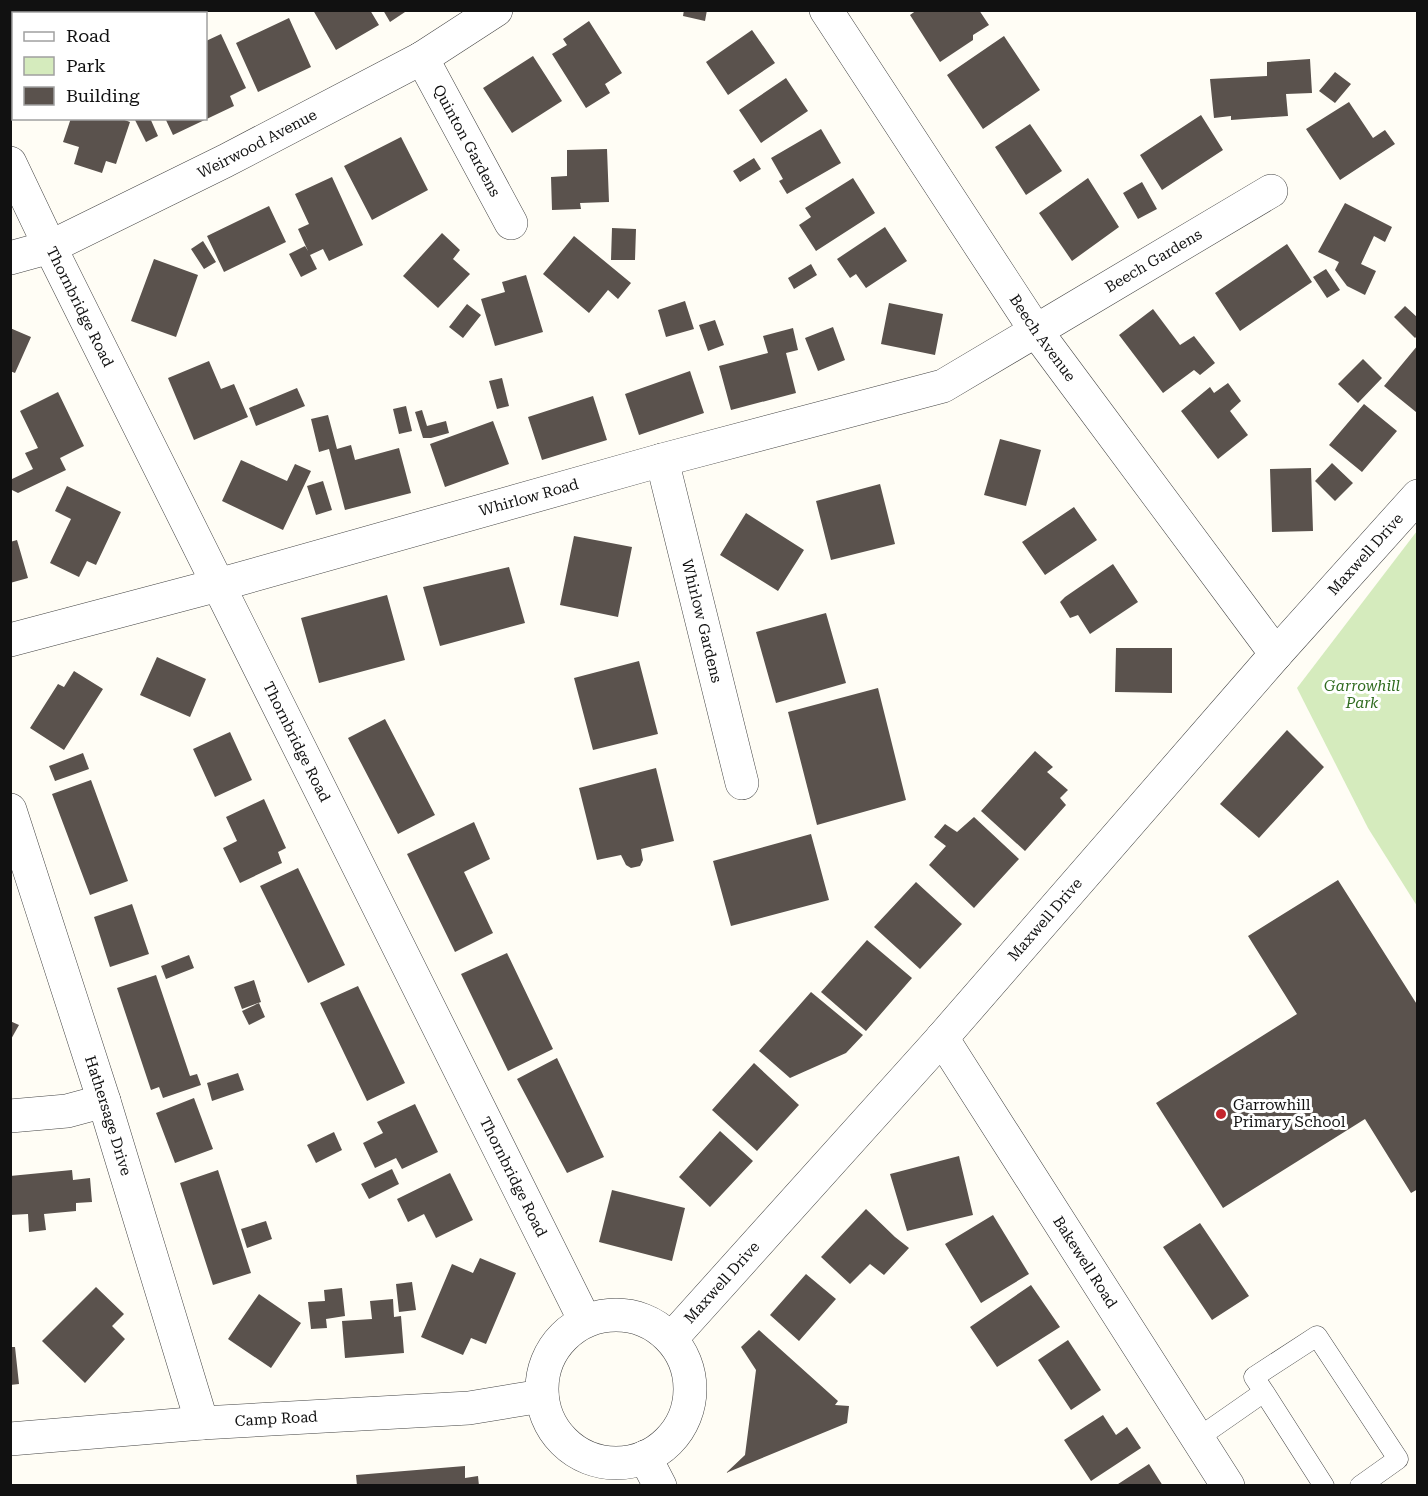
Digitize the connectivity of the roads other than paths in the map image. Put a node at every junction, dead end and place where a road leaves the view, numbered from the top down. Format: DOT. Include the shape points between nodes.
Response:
graph roads {
  1 [pos="496,10"];
  2 [pos="826,10"];
  3 [pos="422,58"];
  4 [pos="10,163"];
  5 [pos="1271,191"];
  6 [pos="511,223"];
  7 [pos="50,248"];
  8 [pos="10,258"];
  9 [pos="1036,331"];
  10 [pos="662,460"];
  11 [pos="1418,496"];
  12 [pos="218,585"];
  13 [pos="10,640"];
  14 [pos="1276,654"];
  15 [pos="742,783"];
  16 [pos="10,810"];
  17 [pos="942,1038"];
  18 [pos="104,1101"];
  19 [pos="10,1116"];
  20 [pos="585,1321"];
  21 [pos="670,1339"];
  22 [pos="1264,1392"];
  23 [pos="542,1396"];
  24 [pos="202,1423"];
  25 [pos="1198,1438"];
  26 [pos="10,1439"];
  27 [pos="652,1471"];
  28 [pos="1228,1485"];
  29 [pos="1324,1485"];
  30 [pos="1360,1485"];
  1 -- 3 [label="street, Weirwood Avenue"];
  2 -- 9 [label="street, Beech Avenue"];
  3 -- 6 [label="street, Quinton Gardens"];
  3 -- 7 [label="street, Weirwood Avenue"];
  4 -- 7 [label="street, Thornbridge Road"];
  5 -- 9 [label="street, Beech Gardens"];
  7 -- 8 [label="street, Weirwood Avenue"];
  7 -- 12 [label="street, Thornbridge Road"];
  9 -- 10 [label="street, Whirlow Road" via="943,386"];
  9 -- 14 [label="street, Beech Avenue"];
  10 -- 12 [label="street, Whirlow Road"];
  10 -- 15 [label="street, Whirlow Gardens"];
  11 -- 14 [label="street, Maxwell Drive"];
  12 -- 13 [label="street, Whirlow Road"];
  12 -- 20 [label="street, Thornbridge Road"];
  14 -- 17 [label="street, Maxwell Drive"];
  16 -- 18 [label="street, Hathersage Drive"];
  17 -- 21 [label="street, Maxwell Drive"];
  17 -- 25 [label="street, Bakewell Road"];
  18 -- 19 [label="street" via="68,1111"];
  18 -- 24 [label="street, Hathersage Drive"];
  20 -- 21 [label="street" via="607,1315 630,1316 652,1324"];
  20 -- 23 [label="street" via="566,1334 551,1352 543,1374"];
  21 -- 27 [label="street" via="683,1358 690,1381 688,1404 680,1426 665,1444"];
  22 -- 25 [label="lane"];
  22 -- 29 [label="lane"];
  22 -- 30 [label="lane" via="1254,1377 1317,1336 1398,1459"];
  23 -- 24 [label="street, Camp Road" via="469,1408"];
  23 -- 27 [label="street" via="548,1418 560,1438 578,1453"];
  24 -- 26 [label="street, Camp Road"];
  25 -- 28 [label="street, Bakewell Road"];
}
